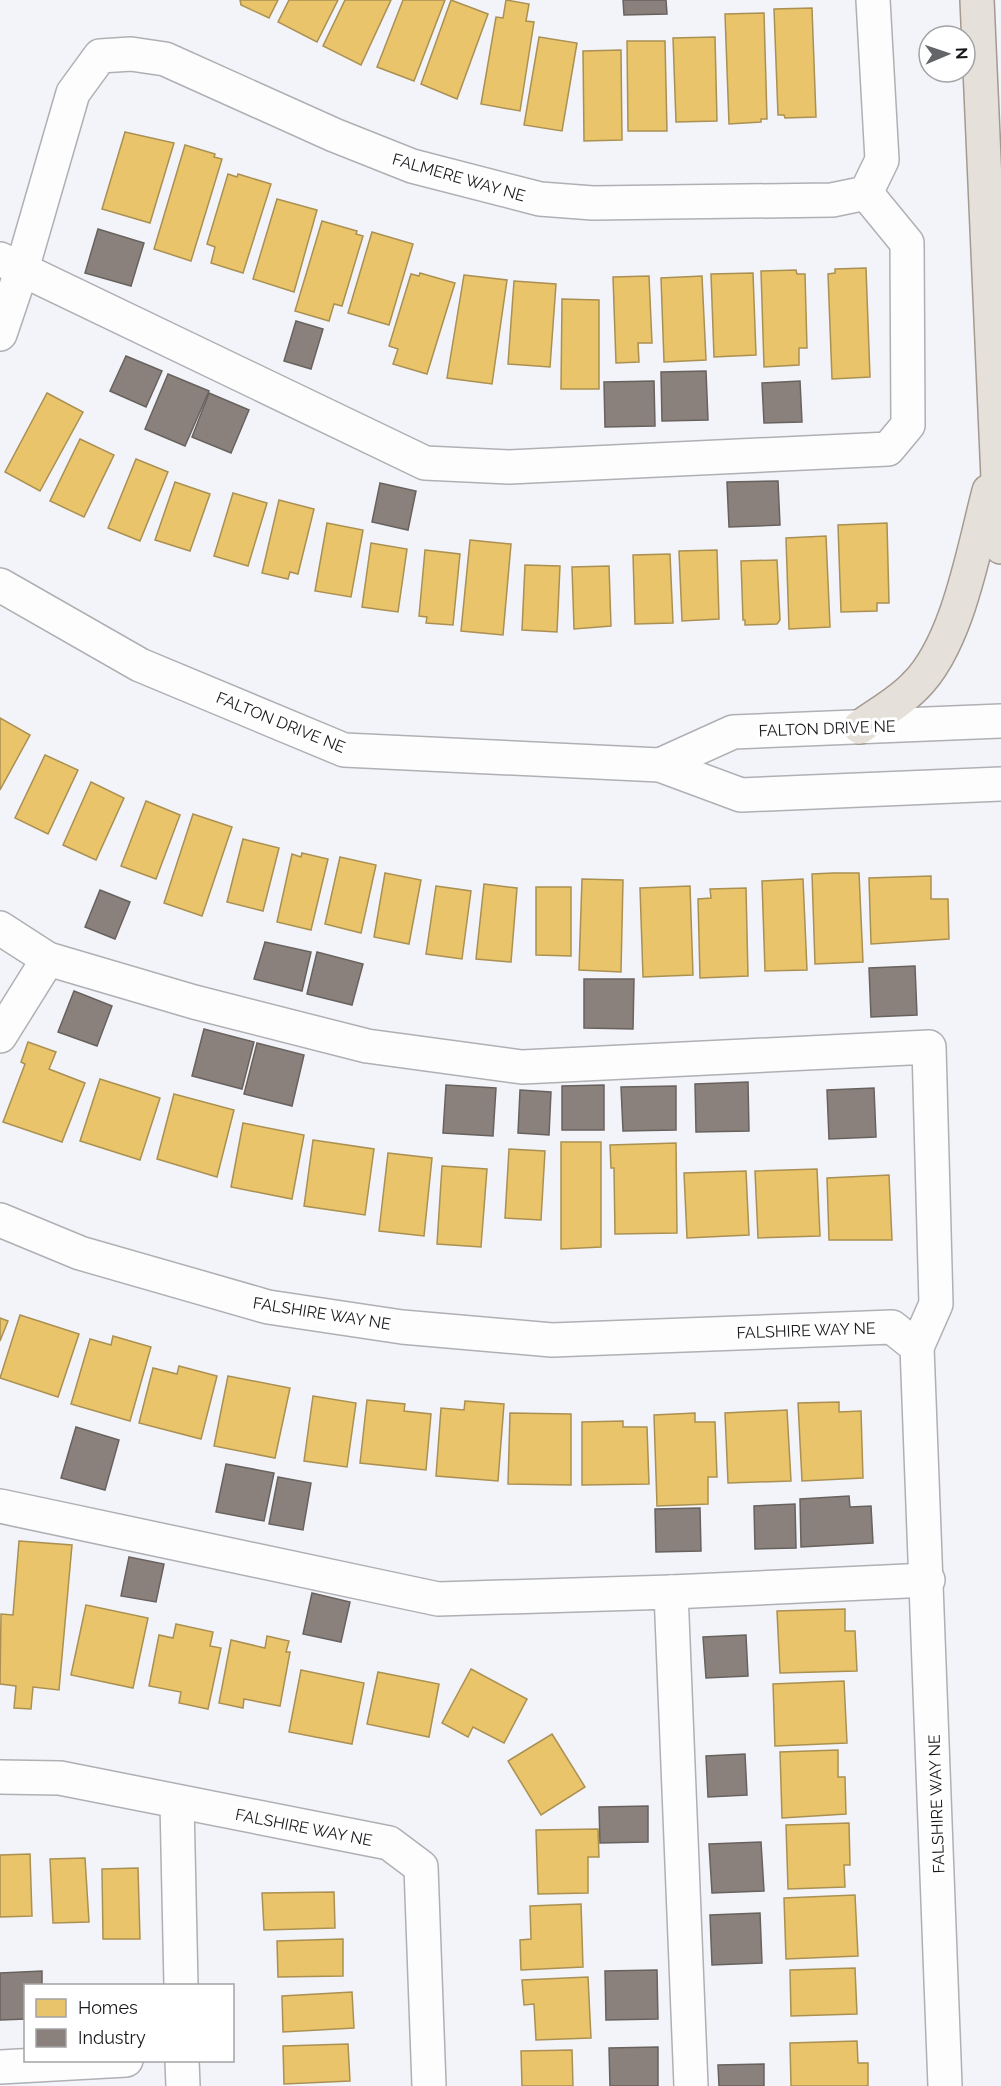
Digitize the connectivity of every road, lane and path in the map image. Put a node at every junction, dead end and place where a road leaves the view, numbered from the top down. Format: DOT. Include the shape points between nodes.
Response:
graph roads {
  1 [pos="873,0"];
  2 [pos="978,0"];
  3 [pos="867,193"];
  4 [pos="11,264"];
  5 [pos="0,334"];
  6 [pos="997,457"];
  7 [pos="1001,547"];
  8 [pos="0,585"];
  9 [pos="1001,721"];
  10 [pos="860,727"];
  11 [pos="660,765"];
  12 [pos="1001,784"];
  13 [pos="0,928"];
  14 [pos="48,959"];
  15 [pos="0,1036"];
  16 [pos="0,1220"];
  17 [pos="917,1347"];
  18 [pos="0,1506"];
  19 [pos="928,1580"];
  20 [pos="671,1592"];
  21 [pos="0,1778"];
  22 [pos="177,1803"];
  23 [pos="181,1984"];
  24 [pos="105,2062"];
  25 [pos="182,2062"];
  26 [pos="0,2067"];
  27 [pos="183,2086"];
  28 [pos="429,2086"];
  29 [pos="691,2086"];
  30 [pos="945,2086"];
  1 -- 3 [label="street" via="882,160"];
  2 -- 6 [label="main road"];
  3 -- 4 [label="street, FALMERE WAY NE" via="832,200 592,203 540,199 411,166 165,59 131,54 100,56 73,93"];
  3 -- 4 [label="street" via="907,243 908,425 888,449 509,467 424,463"];
  4 -- 5 [label="street, FALMERE WAY NE"];
  6 -- 7 [label="main road"];
  6 -- 10 [label="main road" via="967,575 948,635 935,661 915,686"];
  8 -- 11 [label="street, FALTON DRIVE NE" via="140,665 344,750"];
  9 -- 10 [label="street, FALTON DRIVE NE"];
  10 -- 11 [label="street, FALTON DRIVE NE" via="733,732"];
  11 -- 12 [label="street, FALTON DRIVE NE" via="741,795"];
  13 -- 14 [label="street"];
  14 -- 15 [label="street"];
  14 -- 17 [label="street" via="194,1002 367,1046 522,1066 929,1047 936,1304"];
  16 -- 17 [label="street, FALSHIRE WAY NE" via="80,1253 268,1307 402,1327 552,1340 892,1327"];
  17 -- 19 [label="street, FALSHIRE WAY NE"];
  18 -- 20 [label="street" via="438,1599"];
  19 -- 20 [label="street"];
  19 -- 30 [label="street, FALSHIRE WAY NE"];
  20 -- 29 [label="street"];
  21 -- 22 [label="street, FALSHIRE WAY NE" via="60,1778"];
  22 -- 23 [label="street"];
  22 -- 28 [label="street, FALSHIRE WAY NE" via="389,1843 421,1867"];
  24 -- 26 [label="street"];
  25 -- 27 [label="street"];
}
